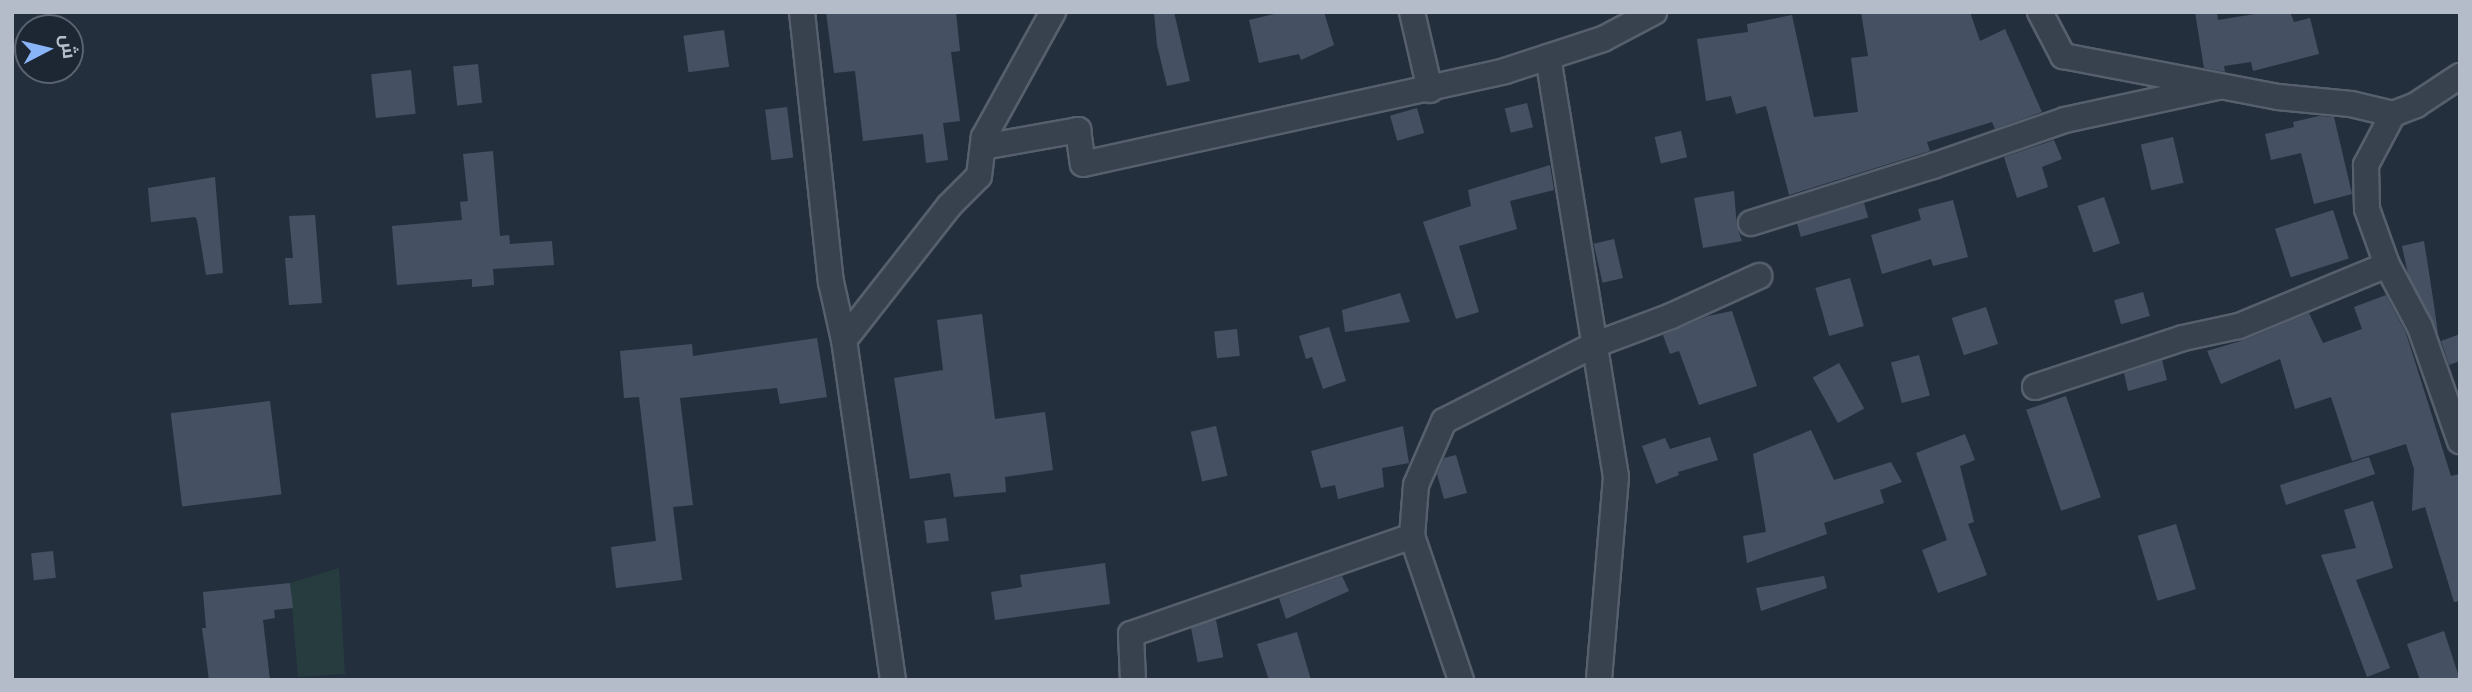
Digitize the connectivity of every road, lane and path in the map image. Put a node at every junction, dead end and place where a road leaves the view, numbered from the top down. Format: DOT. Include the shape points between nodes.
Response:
graph roads {
  1 [pos="802,12"];
  2 [pos="1053,12"];
  3 [pos="1412,12"];
  4 [pos="1654,12"];
  5 [pos="2039,12"];
  6 [pos="1548,57"];
  7 [pos="2460,76"];
  8 [pos="2218,86"];
  9 [pos="1430,90"];
  10 [pos="2393,114"];
  11 [pos="983,147"];
  12 [pos="1751,223"];
  13 [pos="2387,265"];
  14 [pos="1759,276"];
  15 [pos="844,340"];
  16 [pos="1594,345"];
  17 [pos="2035,387"];
  18 [pos="2460,441"];
  19 [pos="1412,536"];
  20 [pos="893,680"];
  21 [pos="1133,680"];
  22 [pos="1461,680"];
  23 [pos="1599,680"];
  1 -- 15 [label="street" via="831,282"];
  2 -- 11 [label="street" via="984,137"];
  3 -- 9 [label="street"];
  4 -- 6 [label="street" via="1604,39"];
  5 -- 8 [label="street" via="2063,56"];
  6 -- 9 [label="street"];
  6 -- 16 [label="street"];
  7 -- 10 [label="street" via="2416,105"];
  8 -- 10 [label="street"];
  8 -- 12 [label="street" via="2064,120"];
  9 -- 11 [label="street" via="1083,164 1078,130"];
  10 -- 13 [label="street" via="2366,165 2367,209"];
  11 -- 15 [label="street" via="979,176 949,206"];
  13 -- 17 [label="street" via="2239,326 2183,338"];
  13 -- 18 [label="street" via="2420,327"];
  14 -- 16 [label="street"];
  15 -- 20 [label="street"];
  16 -- 19 [label="street" via="1444,421 1416,485"];
  16 -- 23 [label="street" via="1616,477"];
  19 -- 21 [label="street" via="1131,634"];
  19 -- 22 [label="street"];
}
